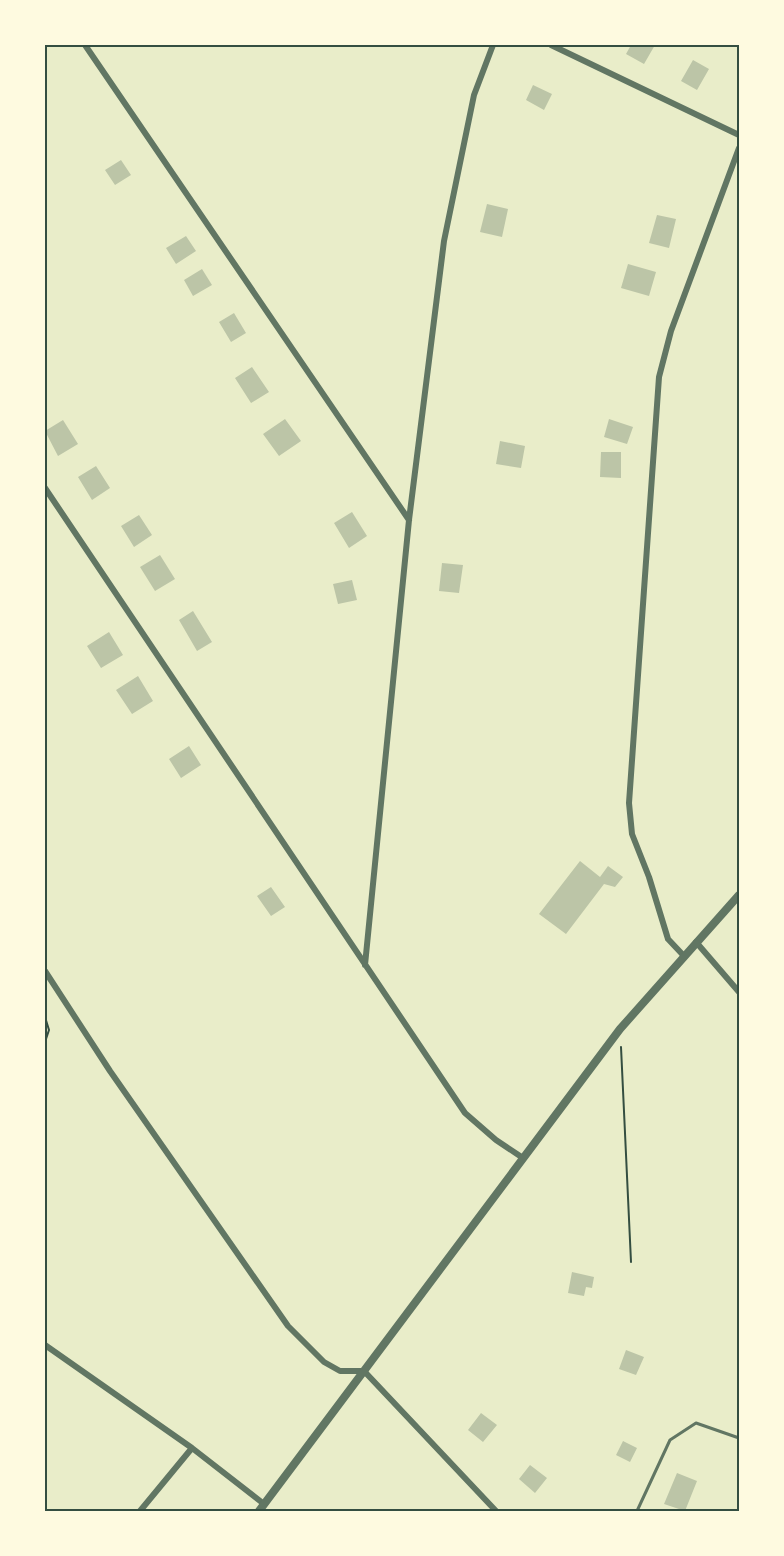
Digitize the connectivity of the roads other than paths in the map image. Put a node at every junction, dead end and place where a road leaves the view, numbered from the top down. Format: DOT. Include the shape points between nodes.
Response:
graph roads {
  1 [pos="85,45"];
  2 [pos="493,45"];
  3 [pos="551,45"];
  4 [pos="739,135"];
  5 [pos="739,148"];
  6 [pos="45,488"];
  7 [pos="409,520"];
  8 [pos="739,895"];
  9 [pos="696,942"];
  10 [pos="684,956"];
  11 [pos="365,965"];
  12 [pos="45,970"];
  13 [pos="739,992"];
  14 [pos="524,1158"];
  15 [pos="45,1345"];
  16 [pos="364,1371"];
  17 [pos="739,1438"];
  18 [pos="192,1448"];
  19 [pos="262,1507"];
  20 [pos="141,1511"];
  21 [pos="496,1511"];
  22 [pos="637,1511"];
  1 -- 7 [label="street"];
  2 -- 7 [label="street" via="474,95 444,241"];
  3 -- 4 [label="street"];
  5 -- 10 [label="street" via="671,331 659,377 629,803 632,834 668,939"];
  6 -- 11 [label="street"];
  7 -- 11 [label="street"];
  8 -- 9 [label="street"];
  9 -- 10 [label="street"];
  9 -- 13 [label="street"];
  10 -- 14 [label="street" via="620,1029"];
  11 -- 14 [label="street" via="465,1113"];
  12 -- 16 [label="street" via="116,1081 288,1326 324,1362 340,1371"];
  14 -- 16 [label="street"];
  15 -- 18 [label="street"];
  16 -- 19 [label="street"];
  16 -- 21 [label="street"];
  17 -- 22 [label="lane" via="696,1423 670,1440"];
  18 -- 19 [label="street"];
  18 -- 20 [label="street"];
}
